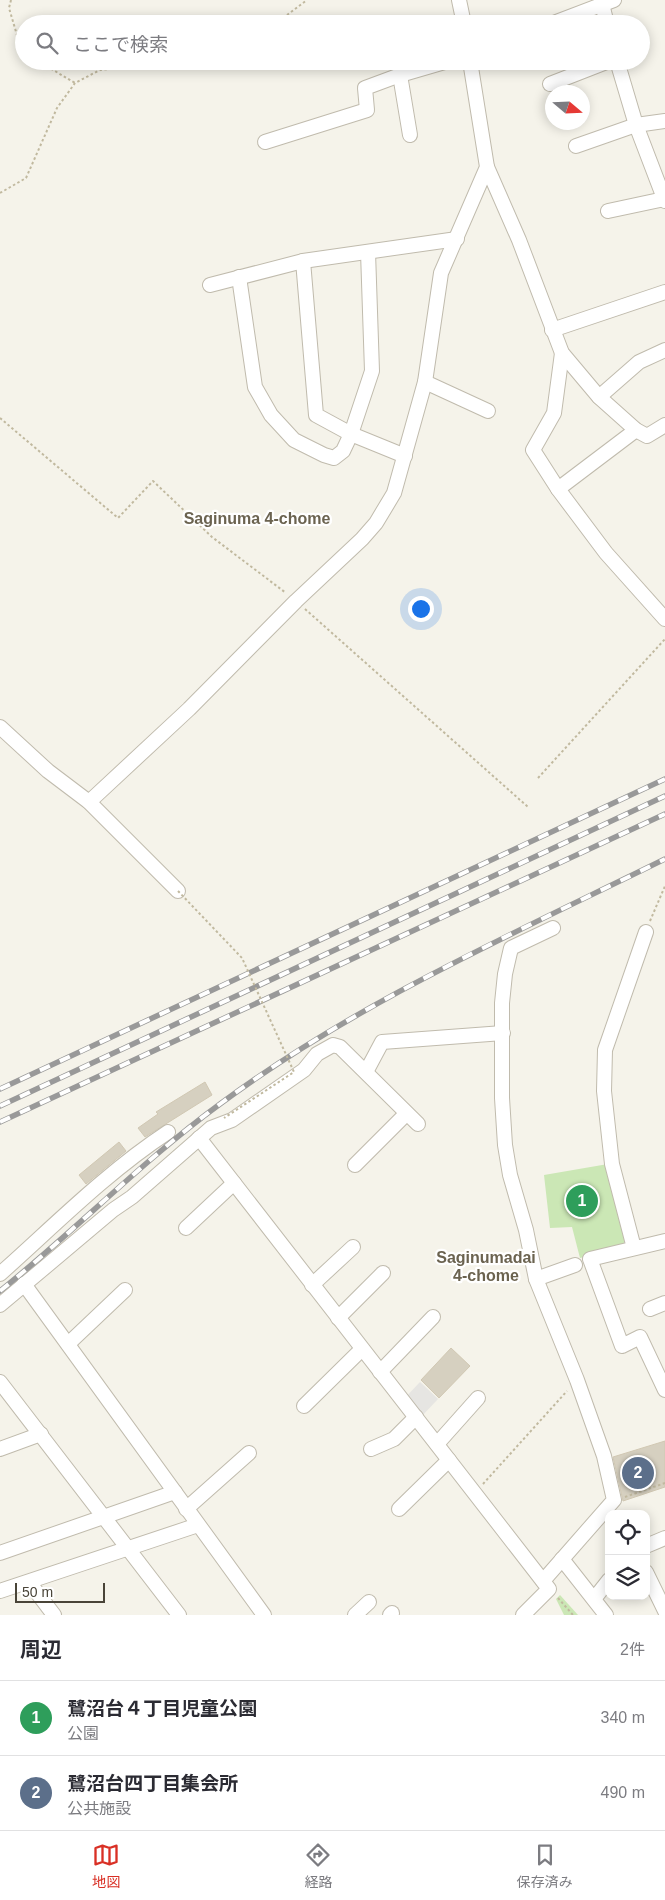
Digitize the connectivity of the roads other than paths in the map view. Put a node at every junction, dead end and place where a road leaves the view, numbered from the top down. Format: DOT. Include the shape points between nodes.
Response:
graph roads {
  1 [pos="460,0"];
  2 [pos="606,1"];
  3 [pos="462,15"];
  4 [pos="573,15"];
  5 [pos="607,15"];
  6 [pos="417,70"];
  7 [pos="471,70"];
  8 [pos="586,70"];
  9 [pos="620,70"];
  10 [pos="400,75"];
  11 [pos="550,84"];
  12 [pos="665,121"];
  13 [pos="636,125"];
  14 [pos="410,135"];
  15 [pos="265,142"];
  16 [pos="576,146"];
  17 [pos="487,167"];
  18 [pos="665,200"];
  19 [pos="608,211"];
  20 [pos="457,239"];
  21 [pos="368,252"];
  22 [pos="304,261"];
  23 [pos="238,277"];
  24 [pos="210,284"];
  25 [pos="665,292"];
  26 [pos="552,330"];
  27 [pos="665,350"];
  28 [pos="562,353"];
  29 [pos="425,382"];
  30 [pos="599,397"];
  31 [pos="488,412"];
  32 [pos="665,425"];
  33 [pos="636,430"];
  34 [pos="351,434"];
  35 [pos="405,456"];
  36 [pos="558,489"];
  37 [pos="665,619"];
  38 [pos="0,727"];
  39 [pos="89,802"];
  40 [pos="178,891"];
  41 [pos="553,928"];
  42 [pos="646,932"];
  43 [pos="503,1033"];
  44 [pos="366,1072"];
  45 [pos="406,1114"];
  46 [pos="418,1124"];
  47 [pos="168,1132"];
  48 [pos="199,1138"];
  49 [pos="355,1165"];
  50 [pos="234,1183"];
  51 [pos="186,1228"];
  52 [pos="665,1241"];
  53 [pos="353,1247"];
  54 [pos="634,1248"];
  55 [pos="575,1265"];
  56 [pos="383,1273"];
  57 [pos="0,1274"];
  58 [pos="536,1279"];
  59 [pos="24,1284"];
  60 [pos="312,1285"];
  61 [pos="125,1290"];
  62 [pos="665,1303"];
  63 [pos="0,1305"];
  64 [pos="650,1309"];
  65 [pos="433,1317"];
  66 [pos="338,1318"];
  67 [pos="68,1344"];
  68 [pos="362,1349"];
  69 [pos="380,1372"];
  70 [pos="0,1382"];
  71 [pos="665,1390"];
  72 [pos="478,1398"];
  73 [pos="304,1406"];
  74 [pos="416,1417"];
  75 [pos="41,1434"];
  76 [pos="437,1444"];
  77 [pos="371,1449"];
  78 [pos="0,1450"];
  79 [pos="249,1452"];
  80 [pos="449,1460"];
  81 [pos="174,1492"];
  82 [pos="616,1507"];
  83 [pos="186,1508"];
  84 [pos="399,1509"];
  85 [pos="105,1517"];
  86 [pos="198,1525"];
  87 [pos="665,1538"];
  88 [pos="650,1544"];
  89 [pos="127,1548"];
  90 [pos="0,1553"];
  91 [pos="562,1559"];
  92 [pos="650,1577"];
  93 [pos="29,1582"];
  94 [pos="546,1585"];
  95 [pos="605,1585"];
  96 [pos="660,1588"];
  97 [pos="0,1591"];
  98 [pos="594,1599"];
  99 [pos="369,1602"];
  100 [pos="665,1611"];
  101 [pos="54,1615"];
  102 [pos="180,1615"];
  103 [pos="264,1615"];
  104 [pos="355,1615"];
  105 [pos="523,1615"];
  106 [pos="606,1615"];
  1 -- 3 [label="street"];
  2 -- 4 [label="street"];
  2 -- 5 [label="street"];
  6 -- 10 [label="street"];
  7 -- 17 [label="street"];
  8 -- 11 [label="street"];
  9 -- 13 [label="street"];
  10 -- 14 [label="street"];
  10 -- 15 [label="street" via="365,88 367,110"];
  12 -- 13 [label="street"];
  13 -- 16 [label="street"];
  13 -- 18 [label="street"];
  17 -- 20 [label="street"];
  17 -- 26 [label="street" via="519,240"];
  18 -- 19 [label="street"];
  20 -- 21 [label="street"];
  20 -- 29 [label="street" via="442,273"];
  21 -- 22 [label="street"];
  21 -- 34 [label="street" via="372,371"];
  22 -- 23 [label="street"];
  22 -- 34 [label="street" via="316,415"];
  23 -- 24 [label="street"];
  23 -- 34 [label="street" via="255,387 271,415 294,440 334,458 343,451"];
  25 -- 26 [label="street"];
  26 -- 28 [label="street"];
  27 -- 30 [label="street" via="639,362"];
  28 -- 30 [label="street"];
  28 -- 36 [label="street" via="554,413 533,450"];
  29 -- 31 [label="street"];
  29 -- 35 [label="street"];
  30 -- 33 [label="street"];
  32 -- 33 [label="street" via="647,436"];
  33 -- 36 [label="street"];
  34 -- 35 [label="street"];
  35 -- 39 [label="street" via="394,493 362,539"];
  36 -- 37 [label="street" via="606,553"];
  38 -- 39 [label="street" via="48,771"];
  39 -- 40 [label="street"];
  41 -- 43 [label="street" via="511,948 502,1003"];
  42 -- 54 [label="street" via="605,1050 604,1091 612,1164"];
  43 -- 44 [label="street" via="382,1042"];
  43 -- 58 [label="street" via="505,1145"];
  44 -- 45 [label="street"];
  44 -- 48 [label="street" via="340,1047 333,1045 317,1054 304,1070 232,1120 211,1128"];
  45 -- 46 [label="street"];
  45 -- 49 [label="street"];
  47 -- 57 [label="street" via="91,1190"];
  48 -- 50 [label="street"];
  48 -- 59 [label="street"];
  50 -- 51 [label="street"];
  50 -- 60 [label="street"];
  52 -- 54 [label="street"];
  53 -- 60 [label="street"];
  54 -- 71 [label="street" via="590,1259 622,1346 640,1338"];
  55 -- 58 [label="street"];
  56 -- 66 [label="street"];
  58 -- 82 [label="street" via="604,1456"];
  59 -- 63 [label="street"];
  59 -- 67 [label="street"];
  60 -- 66 [label="street"];
  61 -- 67 [label="street"];
  62 -- 64 [label="street"];
  65 -- 69 [label="street"];
  66 -- 68 [label="street"];
  67 -- 81 [label="street"];
  68 -- 69 [label="street"];
  68 -- 73 [label="street"];
  69 -- 74 [label="street"];
  70 -- 75 [label="street"];
  72 -- 76 [label="street"];
  74 -- 76 [label="street"];
  74 -- 77 [label="street" via="394,1439"];
  75 -- 78 [label="street"];
  75 -- 85 [label="street"];
  76 -- 80 [label="street"];
  79 -- 83 [label="street"];
  80 -- 84 [label="street"];
  80 -- 94 [label="street"];
  81 -- 83 [label="street"];
  81 -- 85 [label="street"];
  82 -- 91 [label="street"];
  83 -- 86 [label="street"];
  85 -- 89 [label="street"];
  85 -- 90 [label="street"];
  86 -- 89 [label="street"];
  86 -- 103 [label="street"];
  87 -- 88 [label="street"];
  89 -- 93 [label="street"];
  89 -- 102 [label="street"];
  91 -- 94 [label="street"];
  91 -- 98 [label="street"];
  92 -- 96 [label="street"];
  93 -- 97 [label="street"];
  93 -- 101 [label="street"];
  94 -- 105 [label="street"];
  95 -- 98 [label="street"];
  96 -- 100 [label="street"];
  98 -- 106 [label="street"];
  99 -- 104 [label="street"];
}
